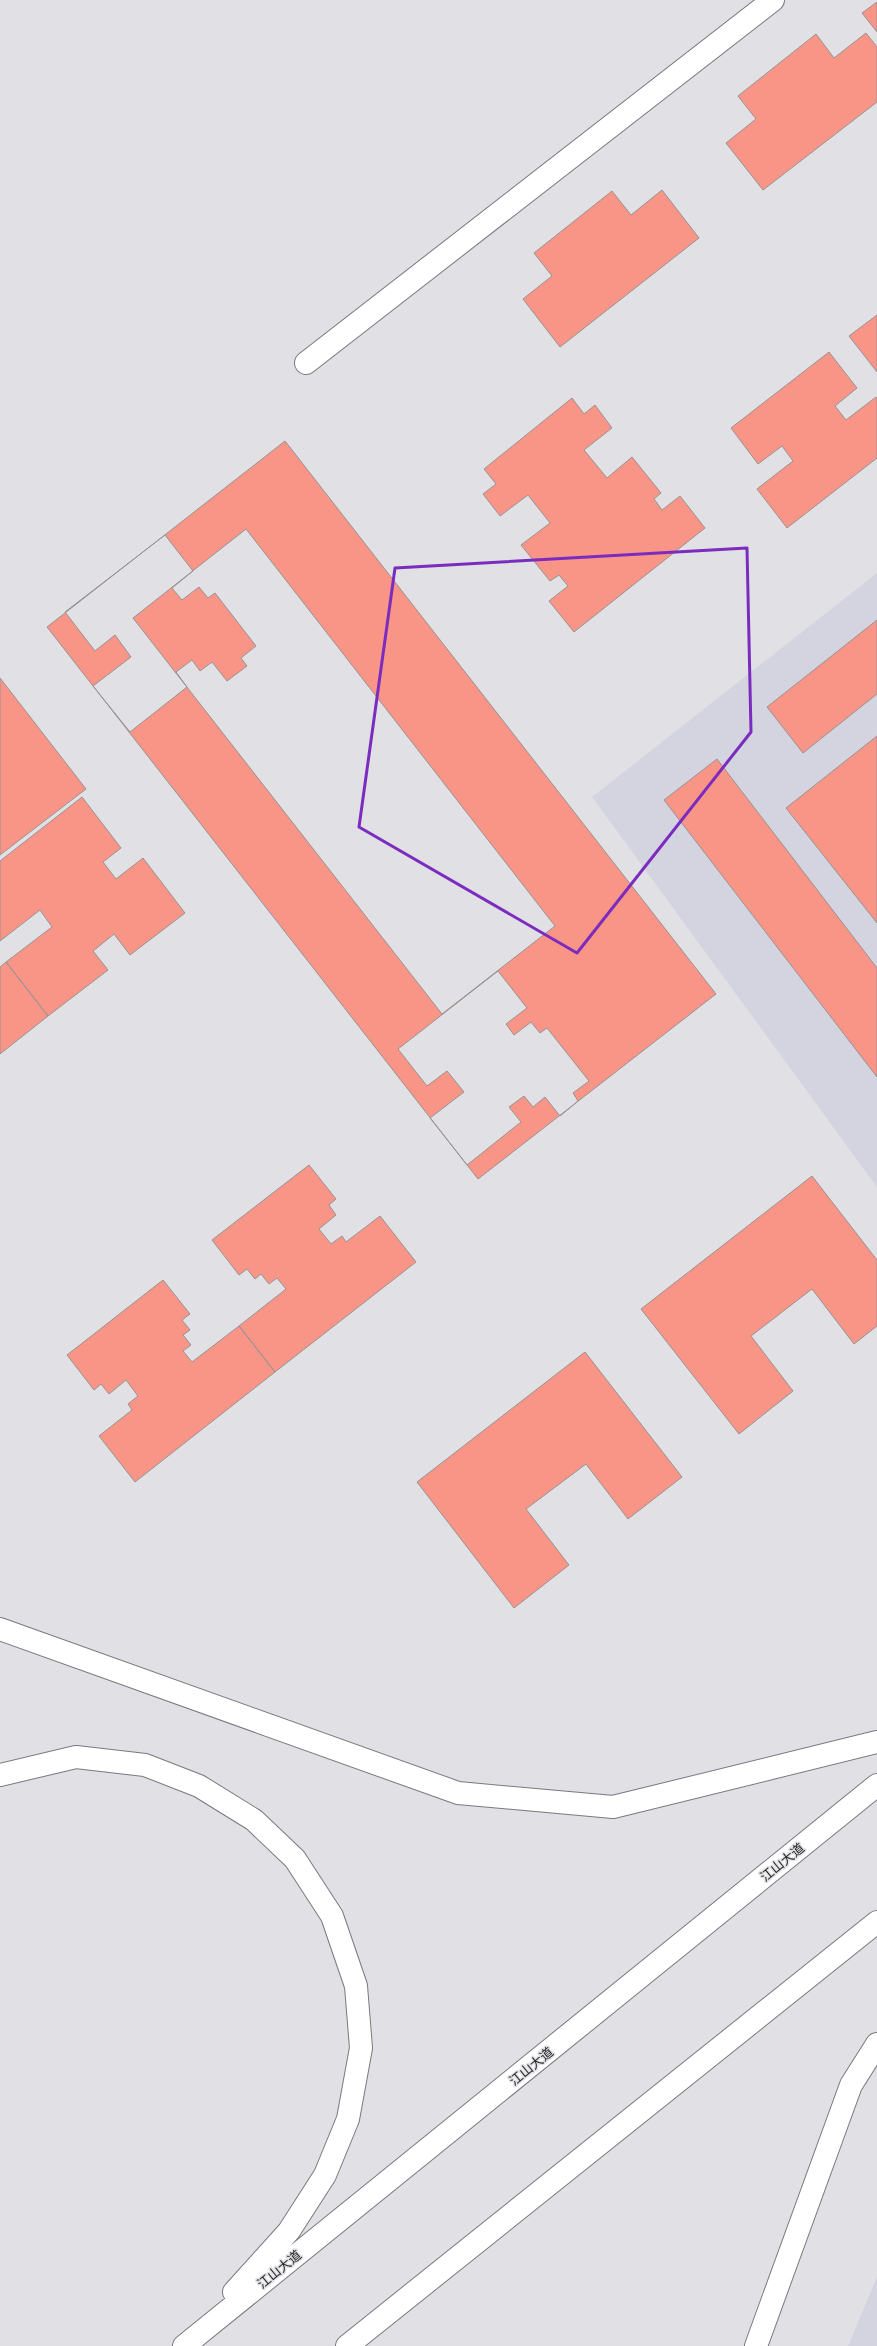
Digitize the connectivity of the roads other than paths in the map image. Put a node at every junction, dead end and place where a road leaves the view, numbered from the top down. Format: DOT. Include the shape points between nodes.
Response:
graph roads {
  1 [pos="773,0"];
  2 [pos="306,362"];
  3 [pos="0,1629"];
  4 [pos="877,1742"];
  5 [pos="0,1775"];
  6 [pos="877,1785"];
  7 [pos="877,1922"];
  8 [pos="877,2044"];
  9 [pos="186,2344"];
  10 [pos="347,2346"];
  11 [pos="756,2346"];
  1 -- 2 [label="main road"];
  3 -- 4 [label="main road" via="458,1794 614,1807"];
  5 -- 9 [label="main road" via="76,1757 145,1765 199,1786 254,1820 296,1859 332,1916 356,1986 361,2048 348,2119 325,2175 289,2231"];
  6 -- 9 [label="main road, 江山大道"];
  7 -- 10 [label="main road"];
  8 -- 11 [label="main road" via="851,2085"];
}
